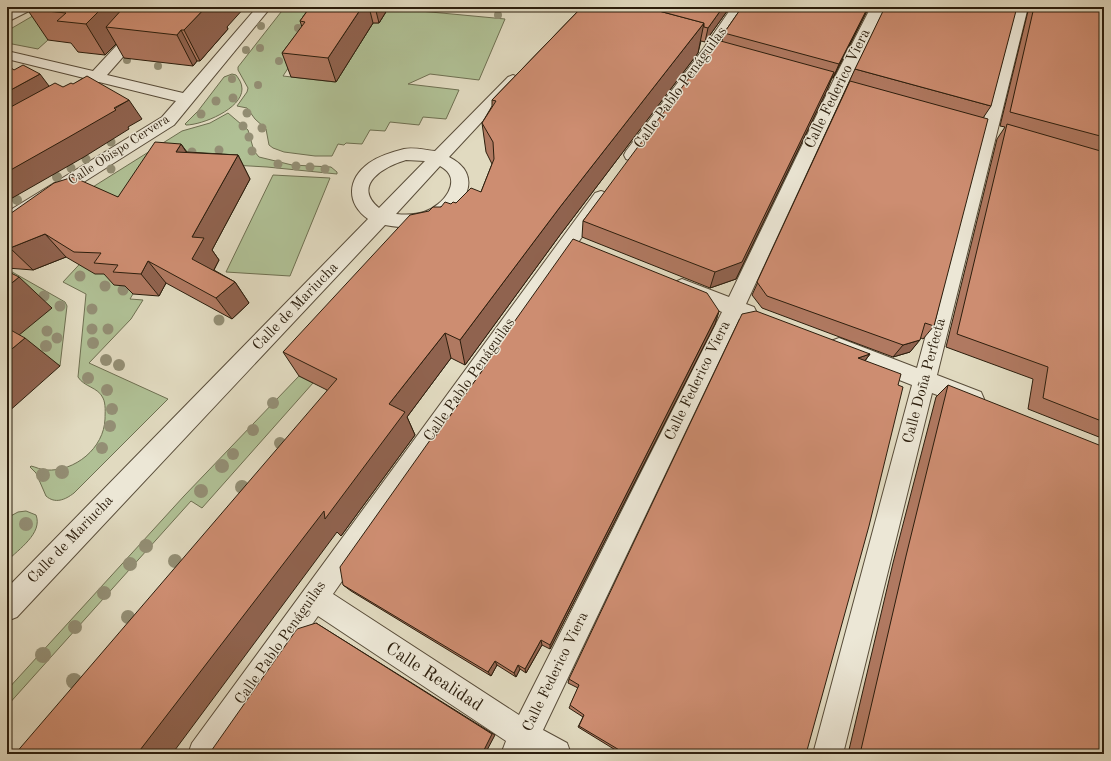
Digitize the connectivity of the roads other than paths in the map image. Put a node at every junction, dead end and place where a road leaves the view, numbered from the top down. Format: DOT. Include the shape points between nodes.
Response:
graph roads {
  1 [pos="26,7"];
  2 [pos="160,7"];
  3 [pos="264,7"];
  4 [pos="739,7"];
  5 [pos="878,7"];
  6 [pos="1022,7"];
  7 [pos="7,18"];
  8 [pos="7,55"];
  9 [pos="524,69"];
  10 [pos="97,76"];
  11 [pos="188,99"];
  12 [pos="55,103"];
  13 [pos="439,157"];
  14 [pos="380,218"];
  15 [pos="7,221"];
  16 [pos="568,241"];
  17 [pos="590,250"];
  18 [pos="662,279"];
  19 [pos="734,308"];
  20 [pos="763,319"];
  21 [pos="822,341"];
  22 [pos="925,380"];
  23 [pos="990,406"];
  24 [pos="314,598"];
  25 [pos="7,607"];
  26 [pos="520,745"];
  27 [pos="203,754"];
  28 [pos="556,754"];
  29 [pos="828,754"];
  1 -- 7 [label="street"];
  2 -- 10 [label="street"];
  3 -- 11 [label="street, Calle Obispo Cervera"];
  4 -- 16 [label="street, Calle Pablo Penáguilas"];
  5 -- 19 [label="street, Calle Federico Viera"];
  6 -- 22 [label="street, Calle Doña Perfecta"];
  8 -- 10 [label="street"];
  9 -- 13 [label="street, Calle de Mariucha"];
  10 -- 11 [label="street"];
  10 -- 12 [label="street"];
  11 -- 15 [label="street, Calle Obispo Cervera" via="168,121"];
  13 -- 14 [label="street, Calle de Mariucha"];
  13 -- 14 [label="street" via="406,154 390,158 365,176 360,188 361,200 368,210"];
  13 -- 14 [label="street" via="458,171 462,181 460,192 453,203 443,212 428,219 395,222"];
  14 -- 25 [label="street, Calle de Mariucha"];
  16 -- 17 [label="street"];
  16 -- 24 [label="street, Calle Pablo Penáguilas"];
  18 -- 19 [label="street"];
  19 -- 20 [label="street"];
  19 -- 26 [label="street, Calle Federico Viera"];
  21 -- 22 [label="street"];
  22 -- 23 [label="street"];
  22 -- 29 [label="street, Calle Doña Perfecta"];
  24 -- 26 [label="street, Calle Realidad"];
  24 -- 27 [label="street, Calle Pablo Penáguilas"];
  26 -- 28 [label="street, Calle Realidad"];
}
